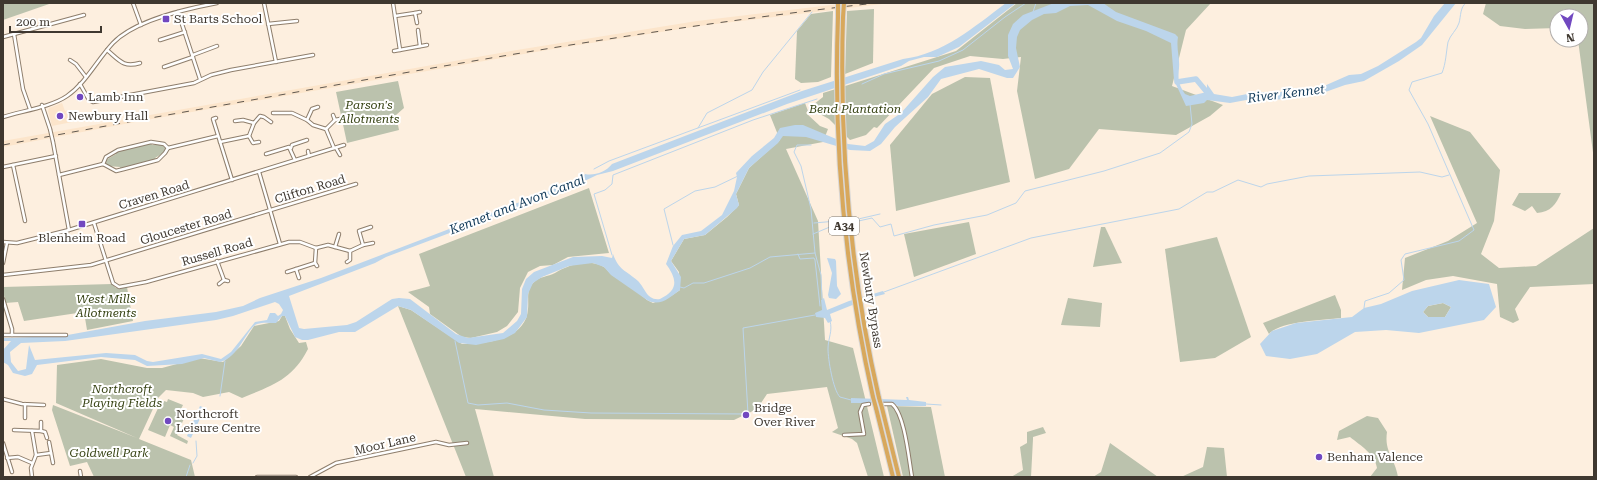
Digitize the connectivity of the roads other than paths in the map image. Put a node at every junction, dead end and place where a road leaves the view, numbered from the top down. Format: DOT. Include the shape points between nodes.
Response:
graph roads {
  1 [pos="132,3"];
  2 [pos="217,3"];
  3 [pos="264,3"];
  4 [pos="393,3"];
  5 [pos="838,3"];
  6 [pos="844,3"];
  7 [pos="178,12"];
  8 [pos="420,12"];
  9 [pos="415,13"];
  10 [pos="84,15"];
  11 [pos="395,16"];
  12 [pos="297,20"];
  13 [pos="417,23"];
  14 [pos="268,24"];
  15 [pos="141,26"];
  16 [pos="418,30"];
  17 [pos="185,32"];
  18 [pos="14,34"];
  19 [pos="3,37"];
  20 [pos="160,40"];
  21 [pos="427,45"];
  22 [pos="217,46"];
  23 [pos="420,46"];
  24 [pos="107,50"];
  25 [pos="394,50"];
  26 [pos="400,50"];
  27 [pos="313,55"];
  28 [pos="193,56"];
  29 [pos="70,60"];
  30 [pos="276,62"];
  31 [pos="140,63"];
  32 [pos="164,66"];
  33 [pos="86,77"];
  34 [pos="200,80"];
  35 [pos="80,84"];
  36 [pos="42,105"];
  37 [pos="318,106"];
  38 [pos="28,109"];
  39 [pos="272,113"];
  40 [pos="333,115"];
  41 [pos="3,117"];
  42 [pos="216,118"];
  43 [pos="340,119"];
  44 [pos="307,120"];
  45 [pos="335,120"];
  46 [pos="235,121"];
  47 [pos="271,122"];
  48 [pos="254,123"];
  49 [pos="326,129"];
  50 [pos="218,136"];
  51 [pos="249,136"];
  52 [pos="307,140"];
  53 [pos="220,142"];
  54 [pos="259,142"];
  55 [pos="291,145"];
  56 [pos="344,145"];
  57 [pos="168,148"];
  58 [pos="335,148"];
  59 [pos="308,151"];
  60 [pos="266,154"];
  61 [pos="340,155"];
  62 [pos="56,156"];
  63 [pos="309,156"];
  64 [pos="295,160"];
  65 [pos="103,164"];
  66 [pos="13,165"];
  67 [pos="3,167"];
  68 [pos="259,172"];
  69 [pos="59,175"];
  70 [pos="232,180"];
  71 [pos="356,184"];
  72 [pos="270,210"];
  73 [pos="25,221"];
  74 [pos="94,223"];
  75 [pos="371,227"];
  76 [pos="69,230"];
  77 [pos="340,234"];
  78 [pos="3,242"];
  79 [pos="7,243"];
  80 [pos="373,243"];
  81 [pos="280,244"];
  82 [pos="363,245"];
  83 [pos="335,247"];
  84 [pos="316,248"];
  85 [pos="350,251"];
  86 [pos="107,261"];
  87 [pos="218,261"];
  88 [pos="347,262"];
  89 [pos="3,263"];
  90 [pos="296,269"];
  91 [pos="287,272"];
  92 [pos="3,275"];
  93 [pos="299,278"];
  94 [pos="224,280"];
  95 [pos="228,281"];
  96 [pos="219,284"];
  97 [pos="3,299"];
  98 [pos="3,335"];
  99 [pos="12,335"];
  100 [pos="66,335"];
  101 [pos="3,399"];
  102 [pos="25,404"];
  103 [pos="44,405"];
  104 [pos="25,418"];
  105 [pos="41,422"];
  106 [pos="14,430"];
  107 [pos="32,431"];
  108 [pos="41,431"];
  109 [pos="844,435"];
  110 [pos="47,438"];
  111 [pos="49,442"];
  112 [pos="3,443"];
  113 [pos="467,443"];
  114 [pos="51,453"];
  115 [pos="36,455"];
  116 [pos="7,458"];
  117 [pos="32,463"];
  118 [pos="53,463"];
  119 [pos="80,471"];
  120 [pos="12,472"];
  121 [pos="32,477"];
  122 [pos="81,477"];
  123 [pos="257,477"];
  124 [pos="293,477"];
  125 [pos="296,477"];
  126 [pos="310,477"];
  127 [pos="892,477"];
  128 [pos="899,477"];
  129 [pos="912,477"];
  1 -- 15 [label="street"];
  2 -- 7 [label="street"];
  3 -- 14 [label="street"];
  4 -- 11 [label="street"];
  5 -- 127 [label="highway, Newbury Bypass / A34, bridge" via="837,131 844,226 855,307"];
  6 -- 128 [label="highway, Newbury Bypass / A34, bridge" via="841,89 849,226 859,296 879,398"];
  7 -- 15 [label="street"];
  7 -- 17 [label="street"];
  8 -- 9 [label="street"];
  9 -- 11 [label="street"];
  9 -- 13 [label="street"];
  10 -- 18 [label="street"];
  11 -- 26 [label="street"];
  12 -- 14 [label="street"];
  14 -- 30 [label="street"];
  15 -- 24 [label="street" via="123,35"];
  16 -- 23 [label="street"];
  17 -- 20 [label="street"];
  17 -- 28 [label="street"];
  18 -- 19 [label="street"];
  18 -- 38 [label="street" via="22,89"];
  21 -- 23 [label="street"];
  22 -- 28 [label="street"];
  23 -- 26 [label="street"];
  24 -- 31 [label="street" via="124,64"];
  24 -- 33 [label="street"];
  25 -- 26 [label="street"];
  27 -- 30 [label="street"];
  28 -- 32 [label="street"];
  28 -- 34 [label="street"];
  29 -- 33 [label="street"];
  30 -- 34 [label="street" via="231,70"];
  33 -- 35 [label="street"];
  34 -- 35 [label="street" via="93,102 89,100"];
  35 -- 36 [label="street" via="62,99"];
  36 -- 38 [label="street"];
  36 -- 62 [label="street, bridge"];
  37 -- 44 [label="street" via="312,109"];
  38 -- 41 [label="street"];
  39 -- 44 [label="street" via="292,113"];
  40 -- 45 [label="street"];
  42 -- 50 [label="street" via="214,119"];
  43 -- 45 [label="street"];
  44 -- 49 [label="street"];
  45 -- 49 [label="street"];
  46 -- 48 [label="street"];
  47 -- 48 [label="street" via="260,116"];
  48 -- 51 [label="street"];
  49 -- 58 [label="street"];
  50 -- 53 [label="street"];
  50 -- 57 [label="street"];
  51 -- 53 [label="street"];
  51 -- 54 [label="street" via="253,143"];
  52 -- 55 [label="street"];
  53 -- 70 [label="street"];
  55 -- 60 [label="street"];
  55 -- 64 [label="street"];
  56 -- 58 [label="street, Craven Road"];
  57 -- 65 [label="street" via="158,160 132,168 116,171"];
  57 -- 65 [label="street" via="164,144 151,142 118,150 106,157"];
  58 -- 61 [label="street"];
  58 -- 63 [label="street, Craven Road"];
  59 -- 63 [label="street"];
  62 -- 66 [label="street"];
  62 -- 69 [label="street"];
  63 -- 64 [label="street, Craven Road"];
  64 -- 68 [label="street, Craven Road"];
  65 -- 69 [label="street"];
  66 -- 67 [label="street"];
  66 -- 73 [label="street"];
  68 -- 70 [label="street, Craven Road"];
  68 -- 72 [label="street"];
  69 -- 76 [label="street"];
  70 -- 74 [label="street, Craven Road"];
  71 -- 72 [label="street, Clifton Road"];
  72 -- 81 [label="street"];
  72 -- 86 [label="street, Gloucester Road"];
  74 -- 76 [label="street, Craven Road"];
  74 -- 86 [label="street"];
  75 -- 82 [label="street" via="359,231"];
  76 -- 79 [label="street, Craven Road" via="17,243"];
  77 -- 83 [label="street"];
  78 -- 79 [label="street, Craven Road"];
  79 -- 89 [label="street"];
  80 -- 82 [label="street"];
  81 -- 84 [label="street, Russell Road" via="296,241"];
  81 -- 87 [label="street, Russell Road"];
  82 -- 85 [label="street"];
  83 -- 84 [label="street" via="328,245"];
  83 -- 85 [label="street"];
  84 -- 90 [label="street" via="316,265"];
  85 -- 88 [label="street" via="350,260"];
  86 -- 87 [label="street, Russell Road" via="113,284 118,286"];
  86 -- 92 [label="street, Gloucester Road" via="81,267"];
  87 -- 94 [label="street"];
  90 -- 91 [label="street"];
  90 -- 93 [label="street"];
  94 -- 95 [label="street"];
  94 -- 96 [label="street"];
  97 -- 99 [label="street"];
  98 -- 99 [label="street"];
  99 -- 100 [label="street"];
  101 -- 102 [label="street"];
  102 -- 103 [label="street"];
  102 -- 104 [label="street"];
  105 -- 108 [label="street"];
  106 -- 107 [label="street"];
  107 -- 108 [label="street"];
  107 -- 115 [label="street"];
  108 -- 110 [label="street" via="45,432"];
  109 -- 129 [label="street" via="864,434 860,412 863,405 892,404 903,431"];
  111 -- 114 [label="street"];
  112 -- 116 [label="street"];
  113 -- 126 [label="street, Moor Lane" via="449,445 436,442 336,463"];
  114 -- 115 [label="street"];
  114 -- 118 [label="street"];
  115 -- 117 [label="street"];
  116 -- 117 [label="street" via="18,457"];
  116 -- 120 [label="street"];
  117 -- 121 [label="street"];
  119 -- 122 [label="street"];
  123 -- 124 [label="street"];
  124 -- 125 [label="street"];
}
